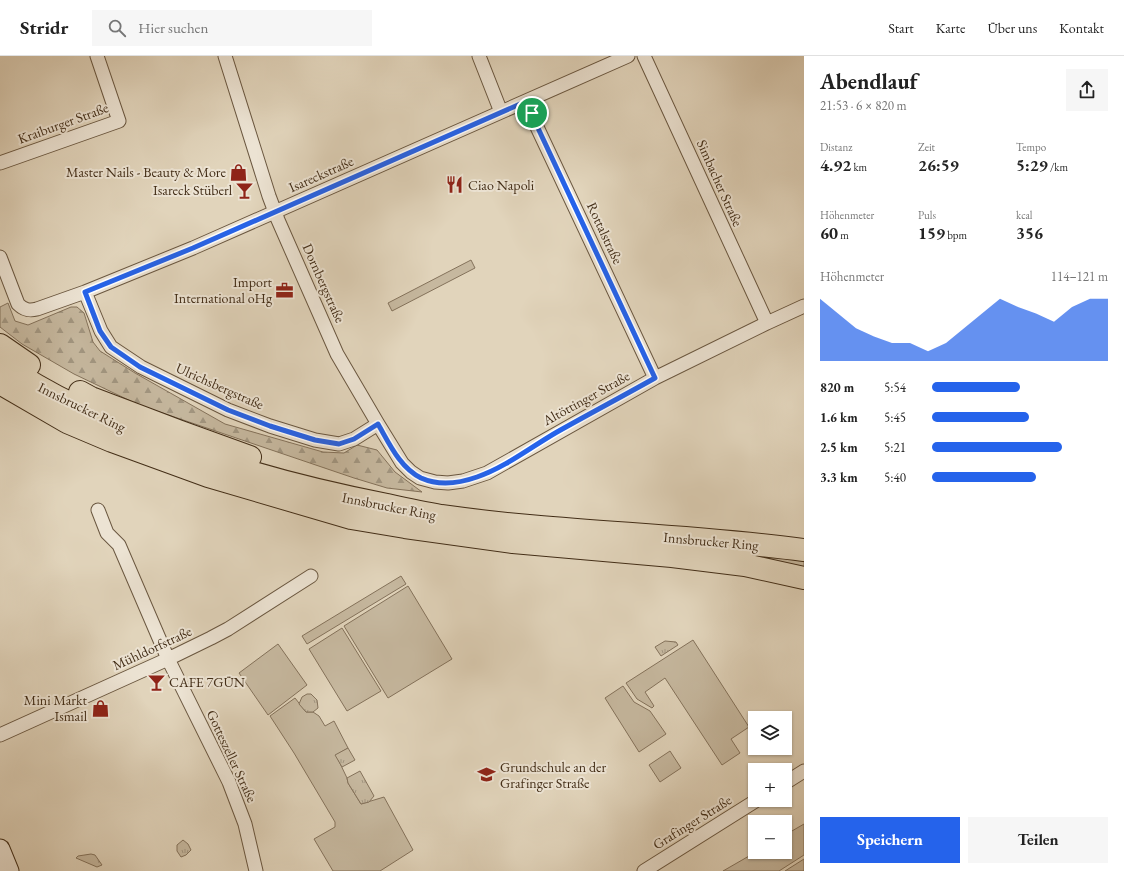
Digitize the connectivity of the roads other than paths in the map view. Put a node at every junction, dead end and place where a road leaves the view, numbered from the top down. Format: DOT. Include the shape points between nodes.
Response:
graph roads {
  1 [pos="97,56"];
  2 [pos="225,56"];
  3 [pos="479,56"];
  4 [pos="628,56"];
  5 [pos="644,56"];
  6 [pos="527,101"];
  7 [pos="501,112"];
  8 [pos="0,163"];
  9 [pos="275,211"];
  10 [pos="0,257"];
  11 [pos="85,292"];
  12 [pos="804,306"];
  13 [pos="766,323"];
  14 [pos="0,344"];
  15 [pos="0,362"];
  16 [pos="655,378"];
  17 [pos="0,383"];
  18 [pos="0,398"];
  19 [pos="378,424"];
  20 [pos="448,483"];
  21 [pos="375,503"];
  22 [pos="98,510"];
  23 [pos="351,518"];
  24 [pos="804,550"];
  25 [pos="311,576"];
  26 [pos="804,578"];
  27 [pos="168,659"];
  28 [pos="0,735"];
  29 [pos="804,771"];
  30 [pos="792,778"];
  31 [pos="748,806"];
  32 [pos="0,849"];
  33 [pos="10,871"];
  34 [pos="256,871"];
  35 [pos="644,871"];
  1 -- 8 [label="street, Kraiburger Straße" via="119,121"];
  2 -- 9 [label="street, Dornbergstraße"];
  3 -- 7 [label="street"];
  4 -- 6 [label="street, Isareckstraße"];
  5 -- 13 [label="street, Simbacher Straße"];
  6 -- 7 [label="street, Isareckstraße"];
  6 -- 16 [label="street, Rottalstraße"];
  7 -- 9 [label="street, Isareckstraße"];
  9 -- 11 [label="street, Isareckstraße"];
  9 -- 19 [label="street, Dornbergstraße" via="337,354"];
  10 -- 11 [label="street, Isareckstraße" via="15,299 23,309 37,309"];
  11 -- 19 [label="street, Ulrichsbergstraße" via="100,331 111,347 140,367 228,410 315,440 339,444 354,439"];
  12 -- 13 [label="street, Altöttinger Straße"];
  13 -- 16 [label="street, Altöttinger Straße"];
  14 -- 21 [label="highway" via="29,365 91,398 185,434 338,487"];
  15 -- 21 [label="highway, Innsbrucker Ring" via="20,376 86,411 174,447 278,480"];
  16 -- 20 [label="street, Altöttinger Straße" via="487,473"];
  17 -- 23 [label="highway, Innsbrucker Ring" via="67,422 112,441 208,476"];
  18 -- 23 [label="highway" via="65,433 153,471 230,496 302,514"];
  19 -- 20 [label="street, Dornbergstraße" via="402,463 411,472 420,478"];
  21 -- 24 [label="highway, Innsbrucker Ring" via="448,517"];
  22 -- 27 [label="street, Gotteszeller Straße" via="107,533 119,546"];
  23 -- 26 [label="highway, Innsbrucker Ring" via="513,542 745,565"];
  25 -- 27 [label="street, Mühldorfstraße" via="228,629"];
  27 -- 28 [label="street, Mühldorfstraße"];
  27 -- 34 [label="street, Gotteszeller Straße" via="229,782 245,824"];
  29 -- 30 [label="street"];
  31 -- 35 [label="street, Grafinger Straße"];
  32 -- 33 [label="main road"];
}
